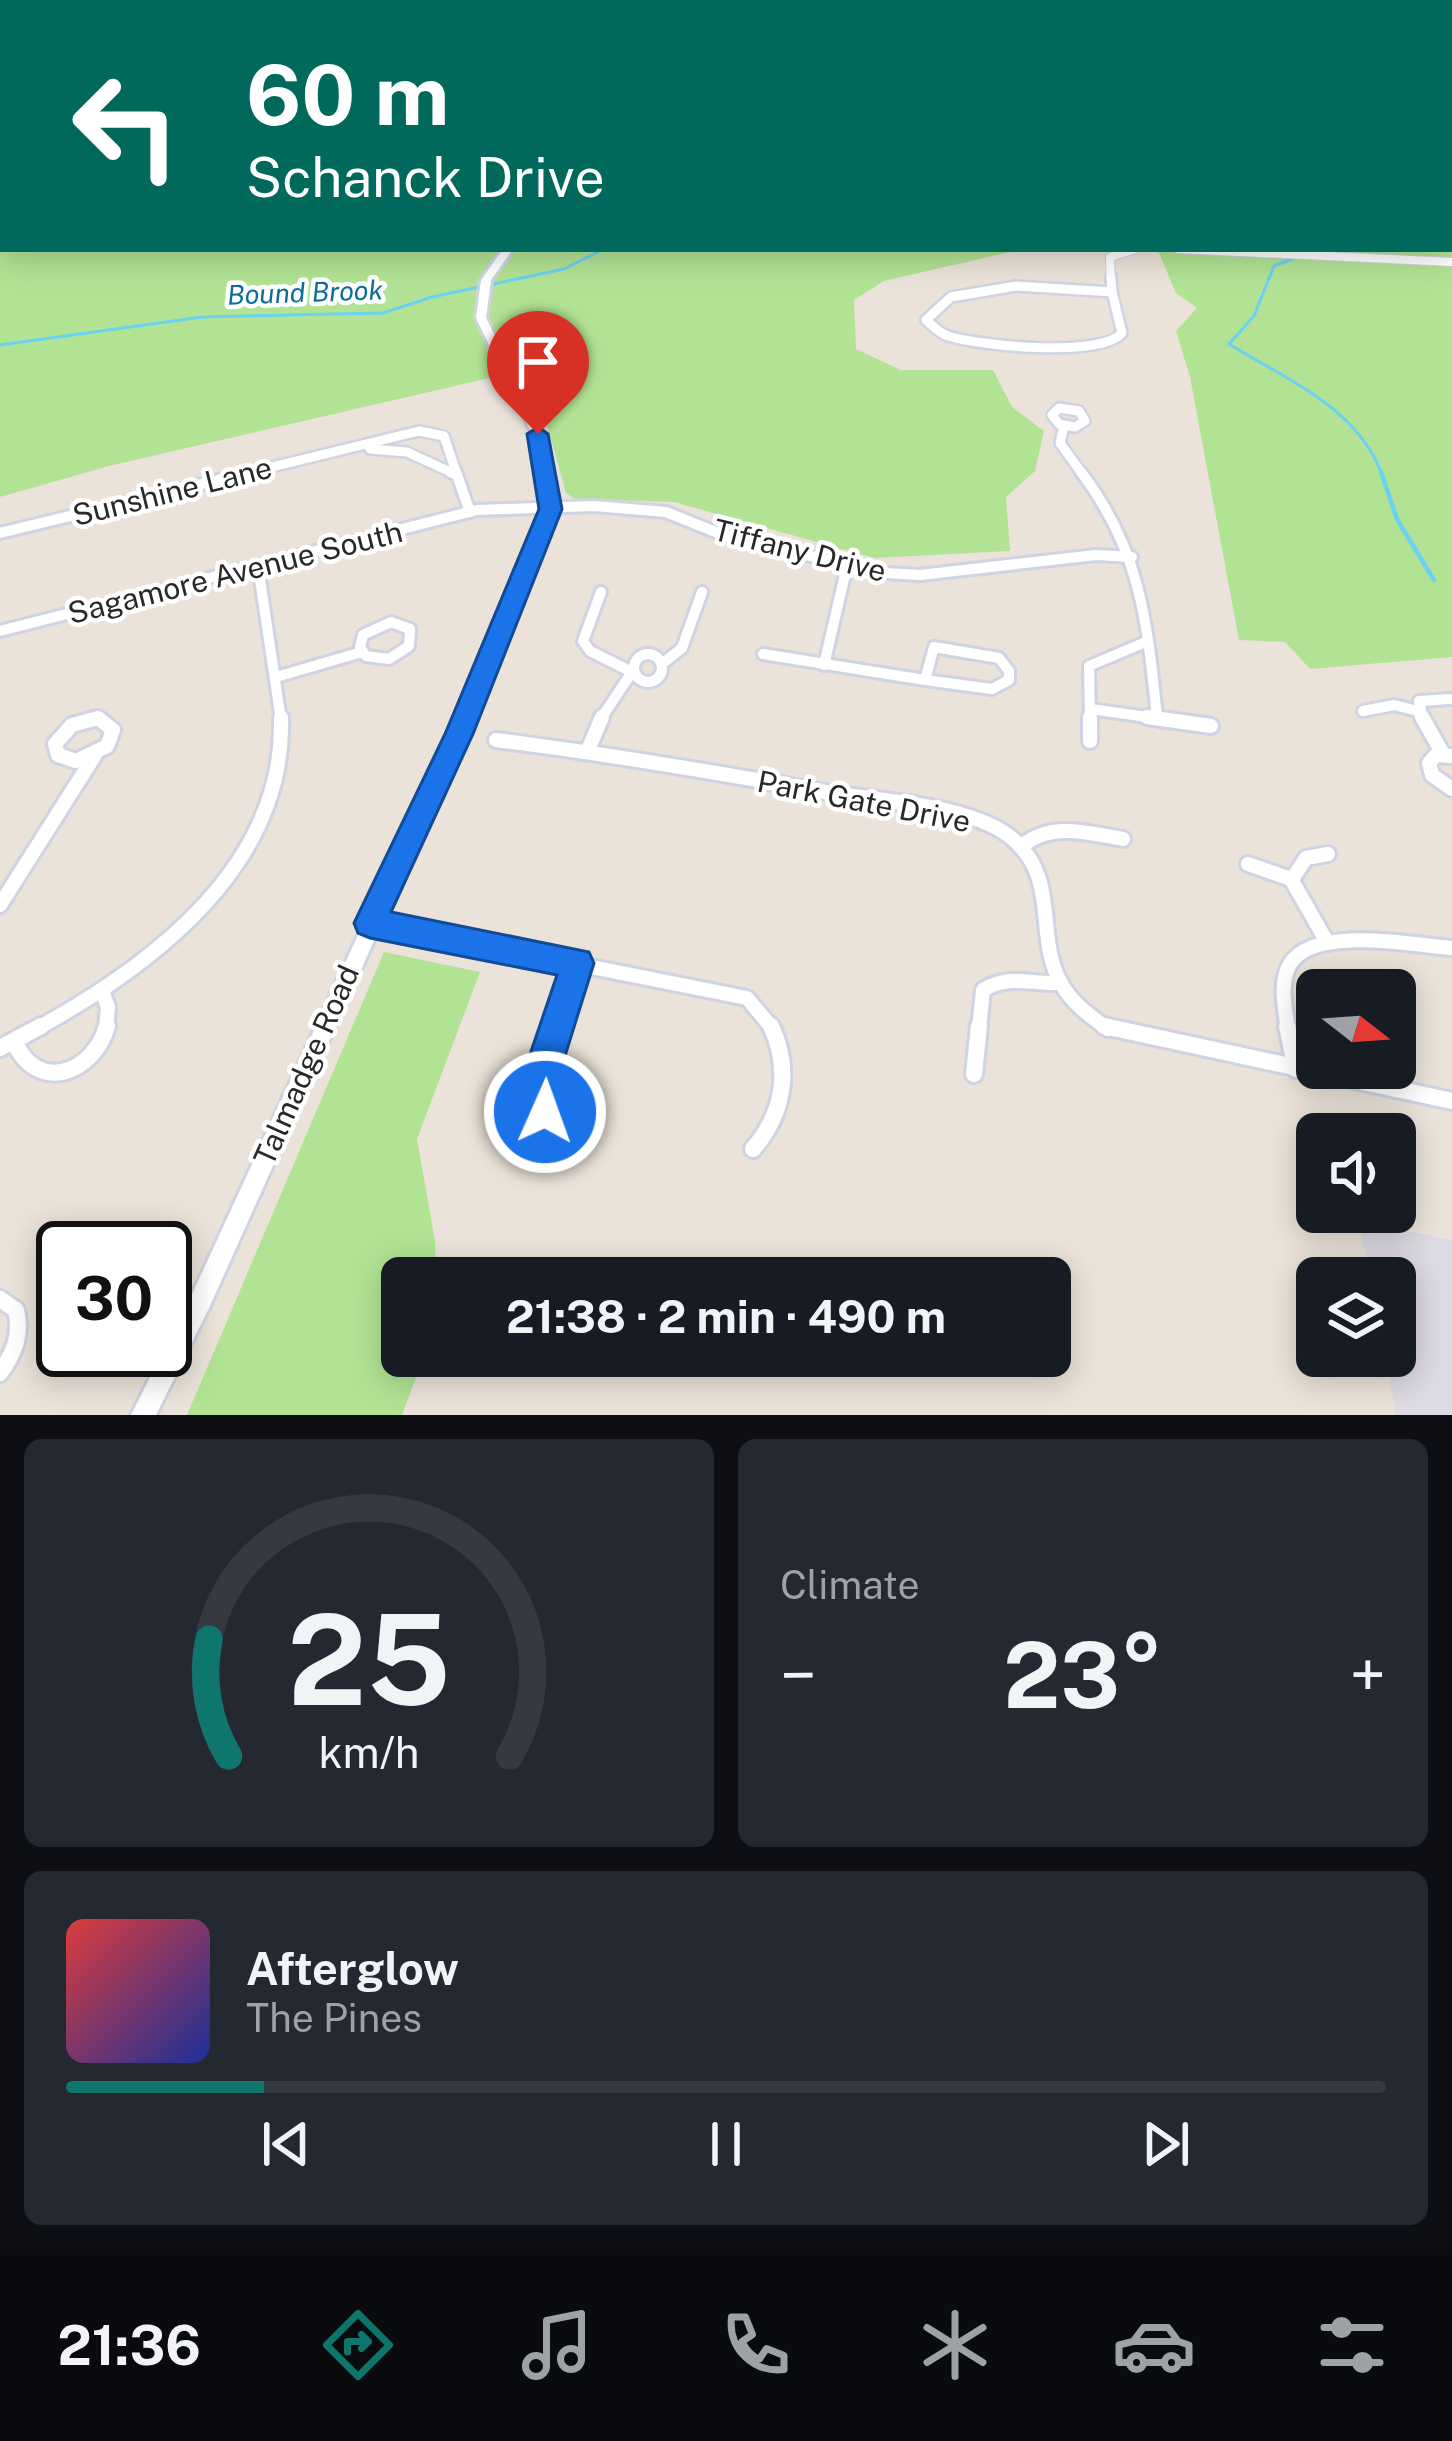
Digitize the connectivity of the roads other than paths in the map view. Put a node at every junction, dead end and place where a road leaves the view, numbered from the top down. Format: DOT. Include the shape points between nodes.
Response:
graph roads {
  1 [pos="506,252"];
  2 [pos="1126,252"];
  3 [pos="1253,252"];
  4 [pos="1452,260"];
  5 [pos="1112,292"];
  6 [pos="1064,426"];
  7 [pos="344,449"];
  8 [pos="457,475"];
  9 [pos="551,509"];
  10 [pos="470,512"];
  11 [pos="0,533"];
  12 [pos="1132,557"];
  13 [pos="258,566"];
  14 [pos="847,566"];
  15 [pos="601,592"];
  16 [pos="702,592"];
  17 [pos="0,631"];
  18 [pos="1148,641"];
  19 [pos="362,652"];
  20 [pos="763,655"];
  21 [pos="824,665"];
  22 [pos="632,672"];
  23 [pos="276,677"];
  24 [pos="926,680"];
  25 [pos="1450,699"];
  26 [pos="1090,709"];
  27 [pos="1363,711"];
  28 [pos="1418,711"];
  29 [pos="1157,717"];
  30 [pos="1211,726"];
  31 [pos="496,740"];
  32 [pos="1090,741"];
  33 [pos="588,750"];
  34 [pos="95,754"];
  35 [pos="1447,755"];
  36 [pos="1452,789"];
  37 [pos="1123,839"];
  38 [pos="1022,848"];
  39 [pos="1328,854"];
  40 [pos="1248,864"];
  41 [pos="1294,878"];
  42 [pos="0,904"];
  43 [pos="370,923"];
  44 [pos="1327,942"];
  45 [pos="1452,948"];
  46 [pos="577,963"];
  47 [pos="1057,982"];
  48 [pos="102,991"];
  49 [pos="7,1044"];
  50 [pos="1296,1069"];
  51 [pos="974,1074"];
  52 [pos="1394,1089"];
  53 [pos="1452,1101"];
  54 [pos="545,1112"];
  55 [pos="753,1149"];
  56 [pos="0,1299"];
  57 [pos="0,1373"];
  58 [pos="142,1415"];
  1 -- 9 [label="street" via="486,280 481,308 538,434"];
  2 -- 5 [label="street" via="1110,257"];
  3 -- 4 [label="street"];
  5 -- 5 [label="street" via="1122,333 1097,347 964,341 926,320 941,301 997,287"];
  6 -- 12 [label="street" via="1060,443"];
  7 -- 8 [label="street, Sunshine Lane" via="406,452"];
  7 -- 8 [label="street, Sunshine Lane" via="434,431"];
  7 -- 11 [label="street, Sunshine Lane"];
  8 -- 10 [label="street, Sunshine Lane"];
  9 -- 10 [label="street, Tiffany Drive"];
  9 -- 14 [label="street, Tiffany Drive" via="667,512 728,537"];
  9 -- 43 [label="street, Talmadge Road"];
  10 -- 13 [label="street, Sagamore Avenue South"];
  12 -- 14 [label="street, Tiffany Drive" via="920,575"];
  12 -- 18 [label="street"];
  13 -- 17 [label="street, Sagamore Avenue South"];
  13 -- 23 [label="street"];
  14 -- 21 [label="street"];
  15 -- 22 [label="street" via="584,640"];
  16 -- 22 [label="street" via="682,649 663,663 640,657"];
  18 -- 26 [label="street" via="1090,666"];
  18 -- 29 [label="street"];
  19 -- 23 [label="street"];
  20 -- 21 [label="street"];
  21 -- 24 [label="street"];
  22 -- 33 [label="street" via="607,704"];
  23 -- 48 [label="street" via="276,773 250,840 197,911"];
  24 -- 24 [label="street" via="992,689 1009,671 998,658 934,647"];
  25 -- 28 [label="street" via="1419,701"];
  26 -- 29 [label="street"];
  26 -- 32 [label="street"];
  27 -- 28 [label="street"];
  28 -- 35 [label="street"];
  29 -- 30 [label="street"];
  31 -- 33 [label="street, Park Gate Drive"];
  33 -- 38 [label="street, Park Gate Drive" via="915,807 991,826"];
  34 -- 34 [label="street" via="112,736 105,720 71,725 55,744 65,760"];
  34 -- 42 [label="street"];
  35 -- 36 [label="street" via="1431,758 1429,768"];
  37 -- 38 [label="street" via="1061,830"];
  38 -- 47 [label="street" via="1046,886"];
  39 -- 41 [label="street" via="1306,858"];
  40 -- 41 [label="street" via="1279,867"];
  41 -- 44 [label="street"];
  43 -- 46 [label="street"];
  43 -- 58 [label="street, Talmadge Road"];
  44 -- 45 [label="street"];
  44 -- 50 [label="street" via="1300,952 1288,967"];
  46 -- 54 [label="street" via="541,1075"];
  46 -- 55 [label="street" via="734,993 770,1017 783,1064 766,1138"];
  47 -- 50 [label="street" via="1077,1010 1110,1030"];
  47 -- 51 [label="street" via="1036,985 1015,975 983,990"];
  48 -- 49 [label="street"];
  48 -- 49 [label="street" via="110,1027 73,1065 39,1073"];
  52 -- 53 [label="street"];
  56 -- 57 [label="street" via="16,1310 20,1326"];
}
